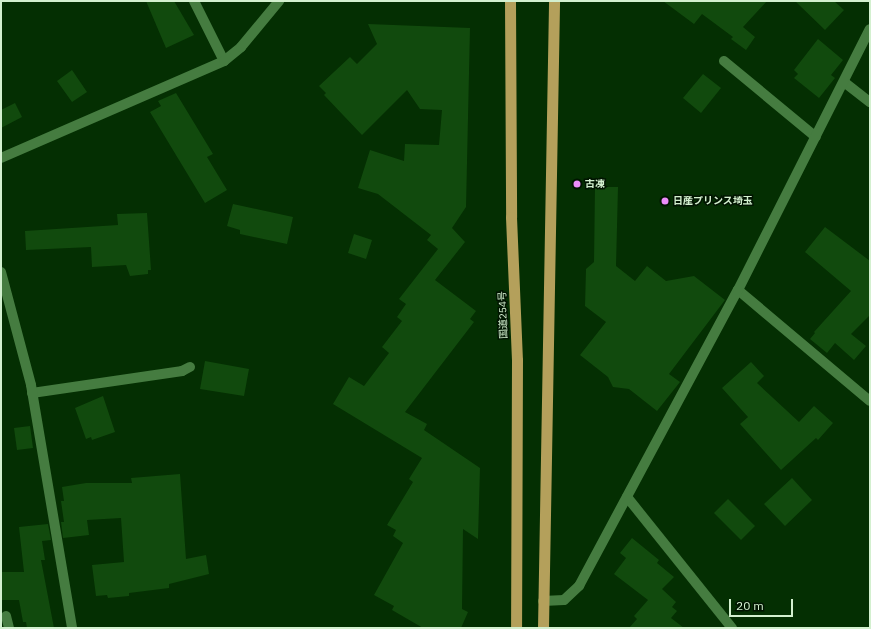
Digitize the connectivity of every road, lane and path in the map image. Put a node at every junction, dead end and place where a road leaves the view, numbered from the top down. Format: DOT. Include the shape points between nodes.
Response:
graph roads {
  1 [pos="194,1"];
  2 [pos="279,1"];
  3 [pos="510,1"];
  4 [pos="554,1"];
  5 [pos="870,29"];
  6 [pos="224,61"];
  7 [pos="724,62"];
  8 [pos="844,82"];
  9 [pos="870,102"];
  10 [pos="816,137"];
  11 [pos="1,158"];
  12 [pos="1,272"];
  13 [pos="738,290"];
  14 [pos="190,367"];
  15 [pos="32,393"];
  16 [pos="870,401"];
  17 [pos="627,498"];
  18 [pos="543,601"];
  19 [pos="6,616"];
  20 [pos="9,628"];
  21 [pos="72,628"];
  22 [pos="516,628"];
  23 [pos="543,628"];
  24 [pos="732,628"];
  1 -- 6 [label="street"];
  2 -- 6 [label="street" via="241,47"];
  3 -- 22 [label="highway, 国道254号" via="511,217 517,360"];
  4 -- 18 [label="highway"];
  5 -- 8 [label="street"];
  6 -- 11 [label="street"];
  7 -- 10 [label="street"];
  8 -- 9 [label="street"];
  8 -- 10 [label="street"];
  10 -- 13 [label="street"];
  12 -- 15 [label="street"];
  13 -- 16 [label="street"];
  13 -- 17 [label="street"];
  14 -- 15 [label="street" via="182,371"];
  15 -- 21 [label="street"];
  17 -- 18 [label="street" via="576,591 564,600"];
  17 -- 24 [label="street"];
  18 -- 23 [label="highway"];
  19 -- 20 [label="street"];
}
